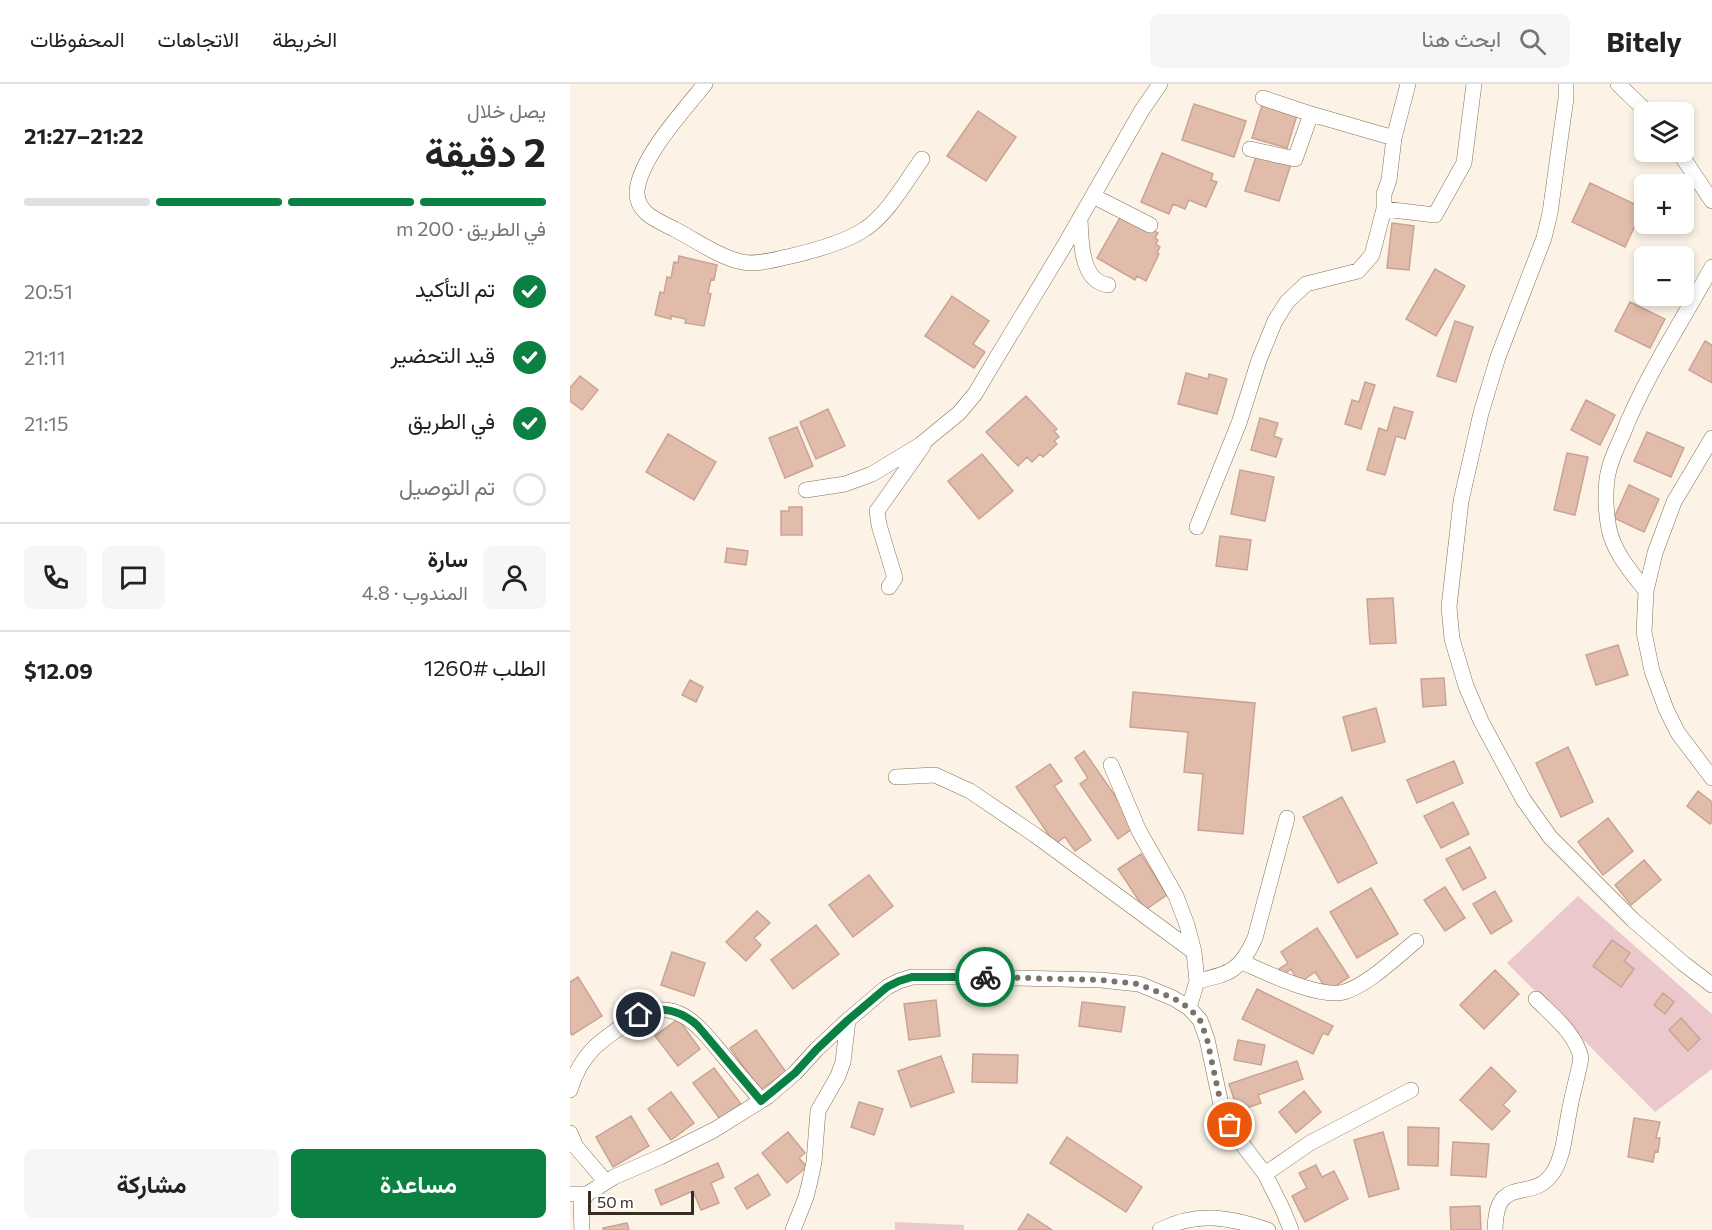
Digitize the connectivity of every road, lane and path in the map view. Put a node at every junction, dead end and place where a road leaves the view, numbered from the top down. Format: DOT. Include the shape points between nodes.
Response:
graph roads {
  1 [pos="705,84"];
  2 [pos="1160,84"];
  3 [pos="1408,84"];
  4 [pos="1474,84"];
  5 [pos="1566,84"];
  6 [pos="1618,84"];
  7 [pos="1263,98"];
  8 [pos="1637,102"];
  9 [pos="1311,114"];
  10 [pos="1394,138"];
  11 [pos="1250,149"];
  12 [pos="922,159"];
  13 [pos="1686,162"];
  14 [pos="1093,196"];
  15 [pos="1712,201"];
  16 [pos="1384,209"];
  17 [pos="1080,218"];
  18 [pos="1150,225"];
  19 [pos="1712,267"];
  20 [pos="1108,285"];
  21 [pos="1712,438"];
  22 [pos="928,439"];
  23 [pos="806,490"];
  24 [pos="1197,527"];
  25 [pos="889,587"];
  26 [pos="1646,591"];
  27 [pos="1111,765"];
  28 [pos="896,777"];
  29 [pos="1712,778"];
  30 [pos="1287,818"];
  31 [pos="1416,941"];
  32 [pos="1194,952"];
  33 [pos="1242,962"];
  34 [pos="1197,981"];
  35 [pos="1712,985"];
  36 [pos="1536,999"];
  37 [pos="1189,1008"];
  38 [pos="848,1020"];
  39 [pos="570,1090"];
  40 [pos="1411,1090"];
  41 [pos="761,1101"];
  42 [pos="570,1133"];
  43 [pos="1265,1174"];
  44 [pos="606,1182"];
  45 [pos="570,1194"];
  46 [pos="587,1194"];
  47 [pos="1192,1224"];
  48 [pos="582,1230"];
  49 [pos="793,1230"];
  50 [pos="1160,1230"];
  51 [pos="1268,1230"];
  52 [pos="1291,1230"];
  53 [pos="1495,1230"];
  1 -- 12 [label="street" via="647,162 637,191 638,203 643,212 724,256 761,262 807,252 864,230 880,216"];
  2 -- 14 [label="street"];
  3 -- 10 [label="street"];
  4 -- 16 [label="street" via="1464,163 1435,215"];
  5 -- 35 [label="street" via="1544,238 1498,357 1461,501 1449,607 1452,639 1481,721 1523,799 1550,837 1633,920"];
  6 -- 8 [label="street"];
  7 -- 9 [label="street"];
  9 -- 10 [label="street"];
  9 -- 11 [label="street" via="1295,159"];
  10 -- 16 [label="street"];
  13 -- 15 [label="street"];
  14 -- 17 [label="street"];
  14 -- 18 [label="street"];
  16 -- 24 [label="street" via="1372,255 1358,271 1306,284 1287,302 1275,321"];
  17 -- 20 [label="street" via="1088,269"];
  17 -- 22 [label="street" via="975,394"];
  19 -- 26 [label="street" via="1628,420 1607,478 1610,531 1621,558"];
  21 -- 26 [label="street" via="1674,502"];
  22 -- 23 [label="street" via="872,474 845,484"];
  22 -- 25 [label="street" via="877,511 895,578"];
  26 -- 29 [label="street" via="1644,632 1652,671 1678,733"];
  27 -- 32 [label="street" via="1139,831 1176,896"];
  28 -- 32 [label="street" via="934,774 970,791"];
  30 -- 33 [label="street" via="1255,938"];
  31 -- 33 [label="street" via="1342,993 1301,987"];
  32 -- 34 [label="street"];
  33 -- 34 [label="street" via="1223,976"];
  34 -- 37 [label="street"];
  36 -- 53 [label="street" via="1573,1039 1581,1058 1554,1171 1543,1183 1502,1199"];
  37 -- 38 [label="street" via="1138,984 912,977 887,987"];
  37 -- 43 [label="street" via="1200,1020 1207,1039 1223,1114"];
  38 -- 41 [label="street"];
  38 -- 49 [label="street" via="843,1062 818,1111 814,1162"];
  39 -- 41 [label="street" via="579,1066 596,1044 647,1011 666,1010 684,1015 697,1025"];
  40 -- 43 [label="street" via="1310,1143"];
  41 -- 44 [label="street" via="714,1130"];
  42 -- 44 [label="street" via="576,1147"];
  43 -- 52 [label="street"];
  44 -- 46 [label="street"];
  45 -- 46 [label="street"];
  46 -- 48 [label="street" via="581,1204"];
  47 -- 50 [label="street" via="1175,1222"];
  47 -- 51 [label="street" via="1213,1218"];
}
